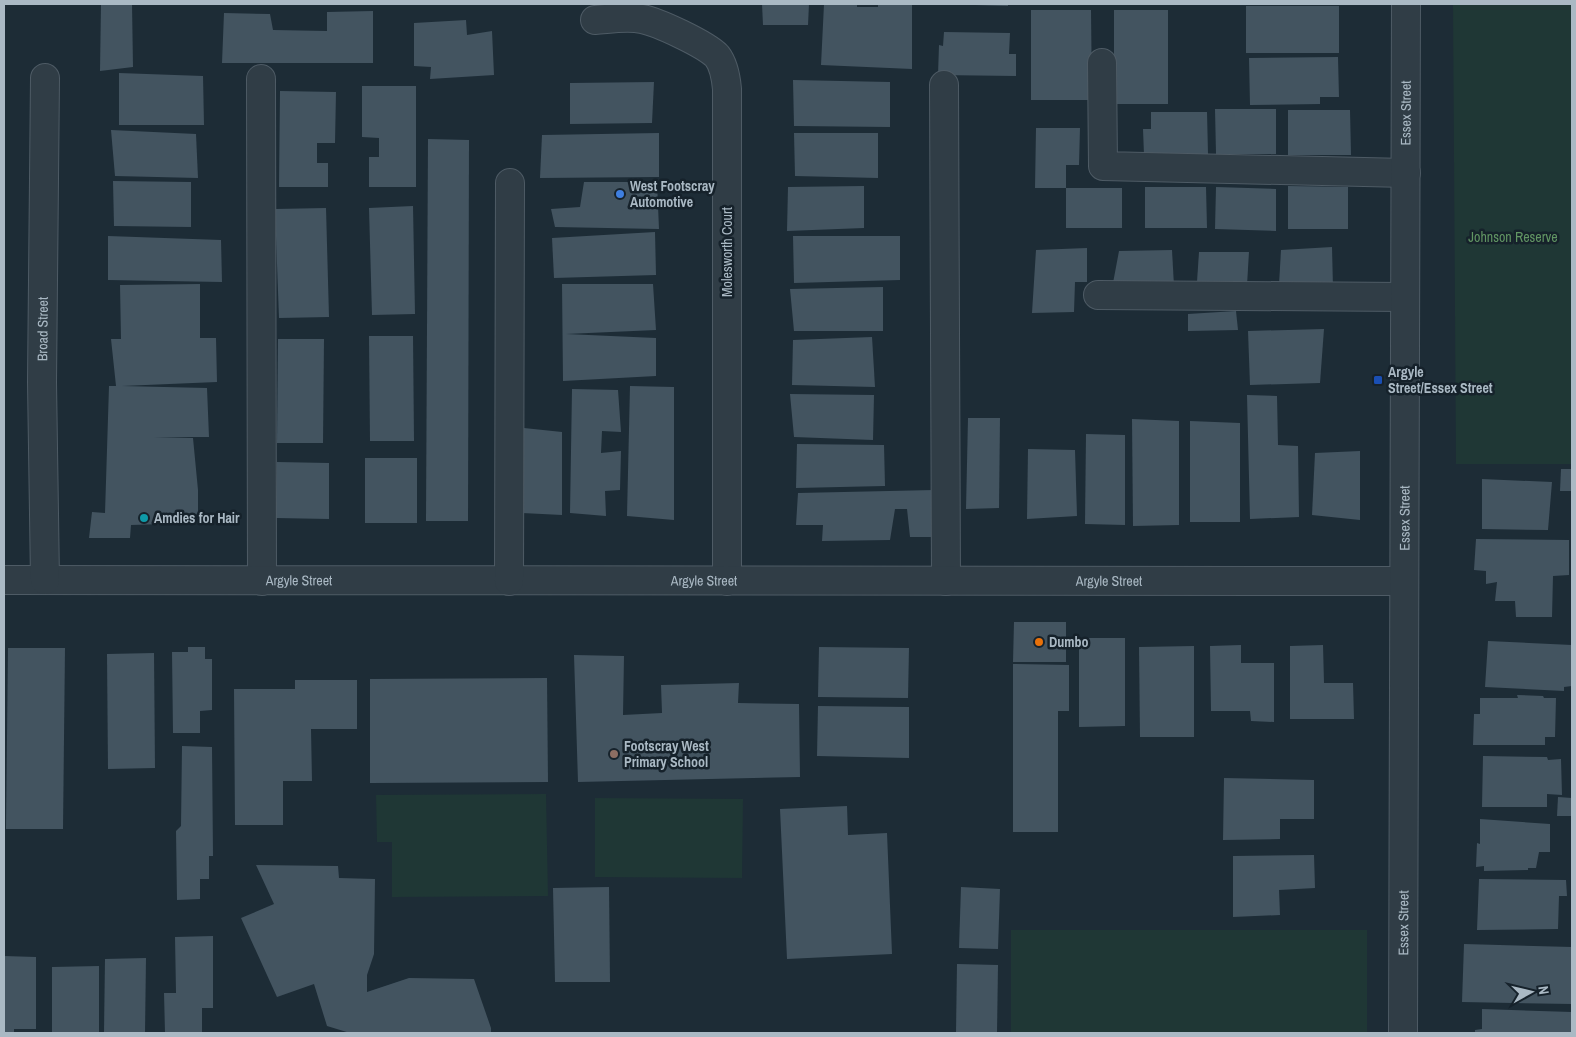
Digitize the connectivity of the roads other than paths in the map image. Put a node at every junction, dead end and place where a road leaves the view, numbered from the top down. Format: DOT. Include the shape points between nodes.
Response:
graph roads {
  1 [pos="1406,4"];
  2 [pos="596,20"];
  3 [pos="1102,63"];
  4 [pos="45,78"];
  5 [pos="261,79"];
  6 [pos="944,85"];
  7 [pos="1406,173"];
  8 [pos="510,183"];
  9 [pos="1098,295"];
  10 [pos="1405,297"];
  11 [pos="4,580"];
  12 [pos="44,580"];
  13 [pos="262,581"];
  14 [pos="509,581"];
  15 [pos="727,581"];
  16 [pos="946,581"];
  17 [pos="1404,581"];
  18 [pos="1404,1033"];
  1 -- 7 [label="street, Essex Street"];
  2 -- 15 [label="street, Molesworth Court" via="639,18 655,22 708,49 718,57 725,73"];
  3 -- 7 [label="street" via="1103,166"];
  4 -- 12 [label="street, Broad Street"];
  5 -- 13 [label="street"];
  6 -- 16 [label="street"];
  7 -- 10 [label="street, Essex Street"];
  8 -- 14 [label="street"];
  9 -- 10 [label="street"];
  10 -- 17 [label="street, Essex Street"];
  11 -- 12 [label="street, Argyle Street"];
  12 -- 13 [label="street, Argyle Street"];
  13 -- 14 [label="street, Argyle Street"];
  14 -- 15 [label="street, Argyle Street"];
  15 -- 16 [label="street, Argyle Street"];
  16 -- 17 [label="street, Argyle Street"];
  17 -- 18 [label="street, Essex Street"];
}
